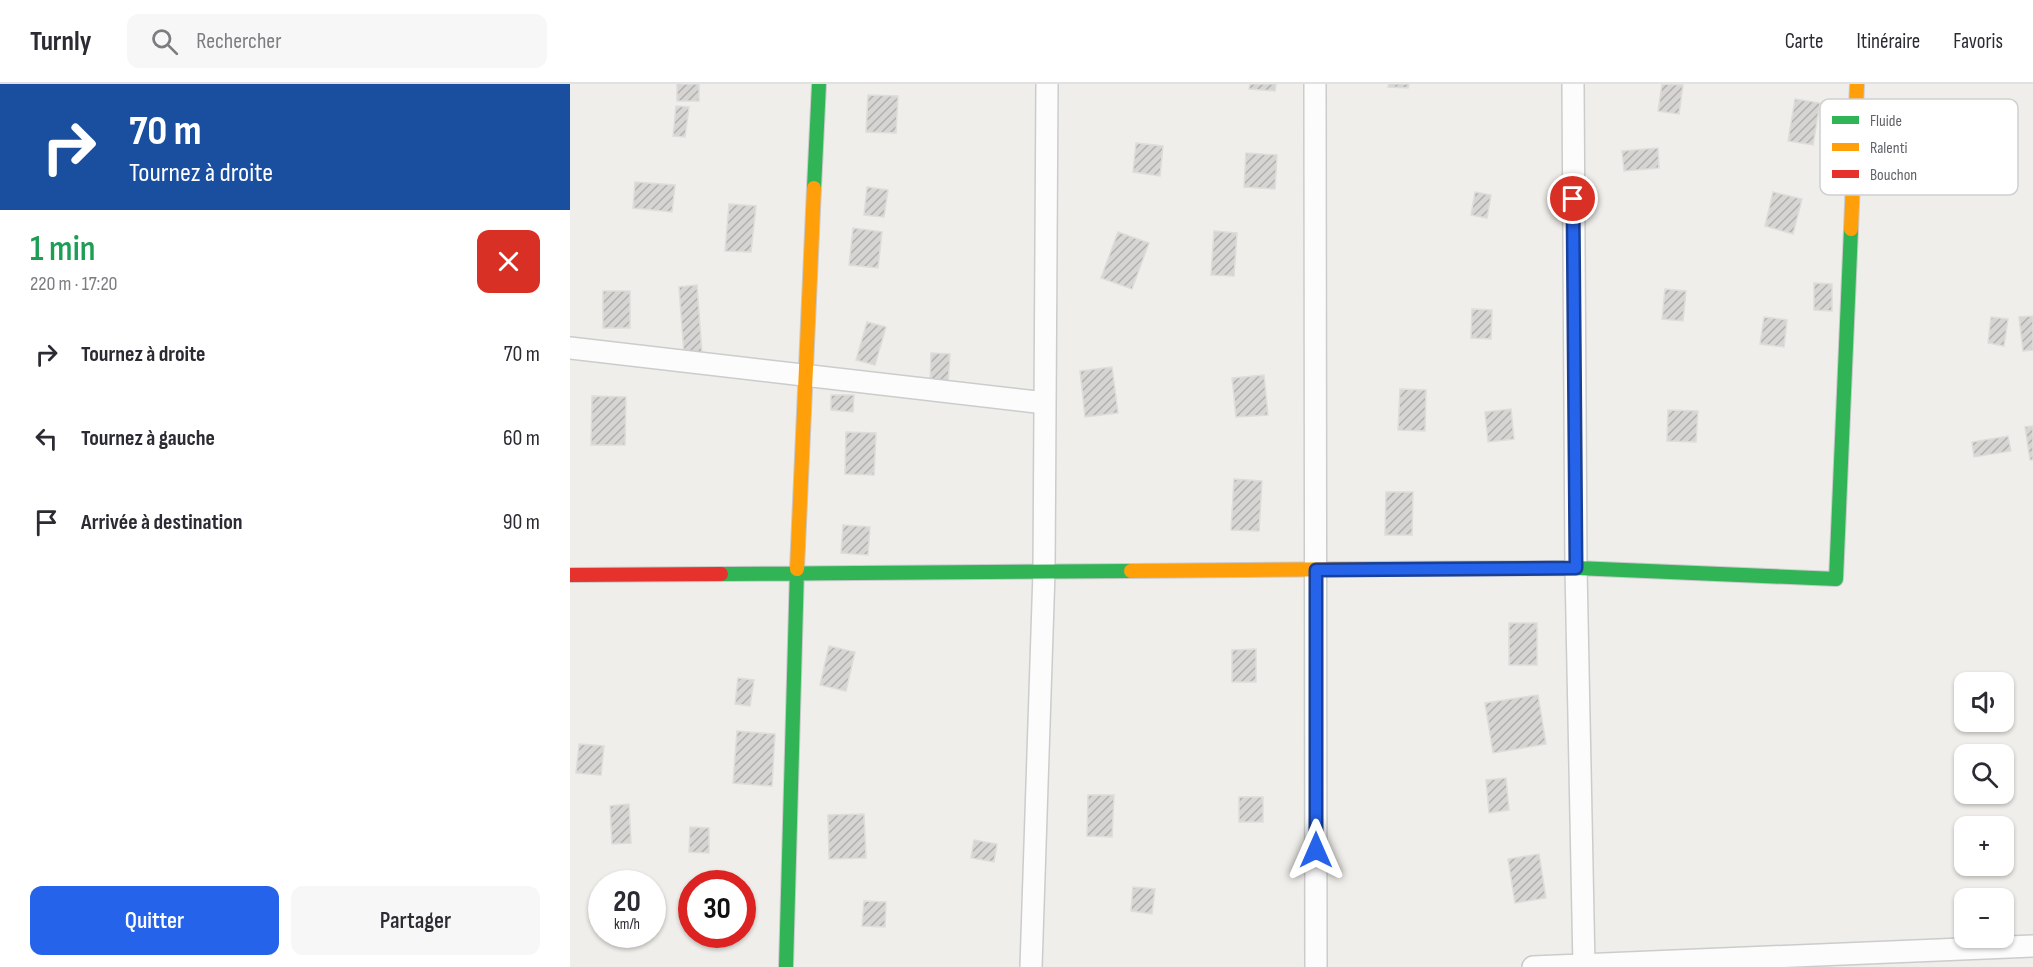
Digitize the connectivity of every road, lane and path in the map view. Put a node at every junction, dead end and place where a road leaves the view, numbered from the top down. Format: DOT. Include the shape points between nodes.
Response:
graph roads {
  1 [pos="819,84"];
  2 [pos="1047,84"];
  3 [pos="1315,84"];
  4 [pos="1573,84"];
  5 [pos="1857,84"];
  6 [pos="1856,99"];
  7 [pos="1852,195"];
  8 [pos="570,348"];
  9 [pos="806,375"];
  10 [pos="1045,404"];
  11 [pos="1576,568"];
  12 [pos="1316,570"];
  13 [pos="1044,572"];
  14 [pos="797,573"];
  15 [pos="570,575"];
  16 [pos="2033,946"];
  17 [pos="1584,966"];
  18 [pos="786,967"];
  19 [pos="1031,967"];
  20 [pos="1316,967"];
  21 [pos="1533,967"];
  1 -- 9 [label="street"];
  2 -- 10 [label="street"];
  3 -- 12 [label="street"];
  4 -- 11 [label="street"];
  5 -- 6 [label="street"];
  7 -- 11 [label="street" via="1836,579"];
  8 -- 9 [label="street"];
  9 -- 10 [label="street"];
  9 -- 14 [label="street"];
  10 -- 13 [label="street"];
  11 -- 12 [label="street"];
  11 -- 17 [label="street"];
  12 -- 13 [label="street"];
  12 -- 20 [label="street"];
  13 -- 14 [label="street"];
  13 -- 19 [label="street"];
  14 -- 15 [label="street"];
  14 -- 18 [label="street"];
  16 -- 17 [label="street"];
  17 -- 21 [label="street"];
}
